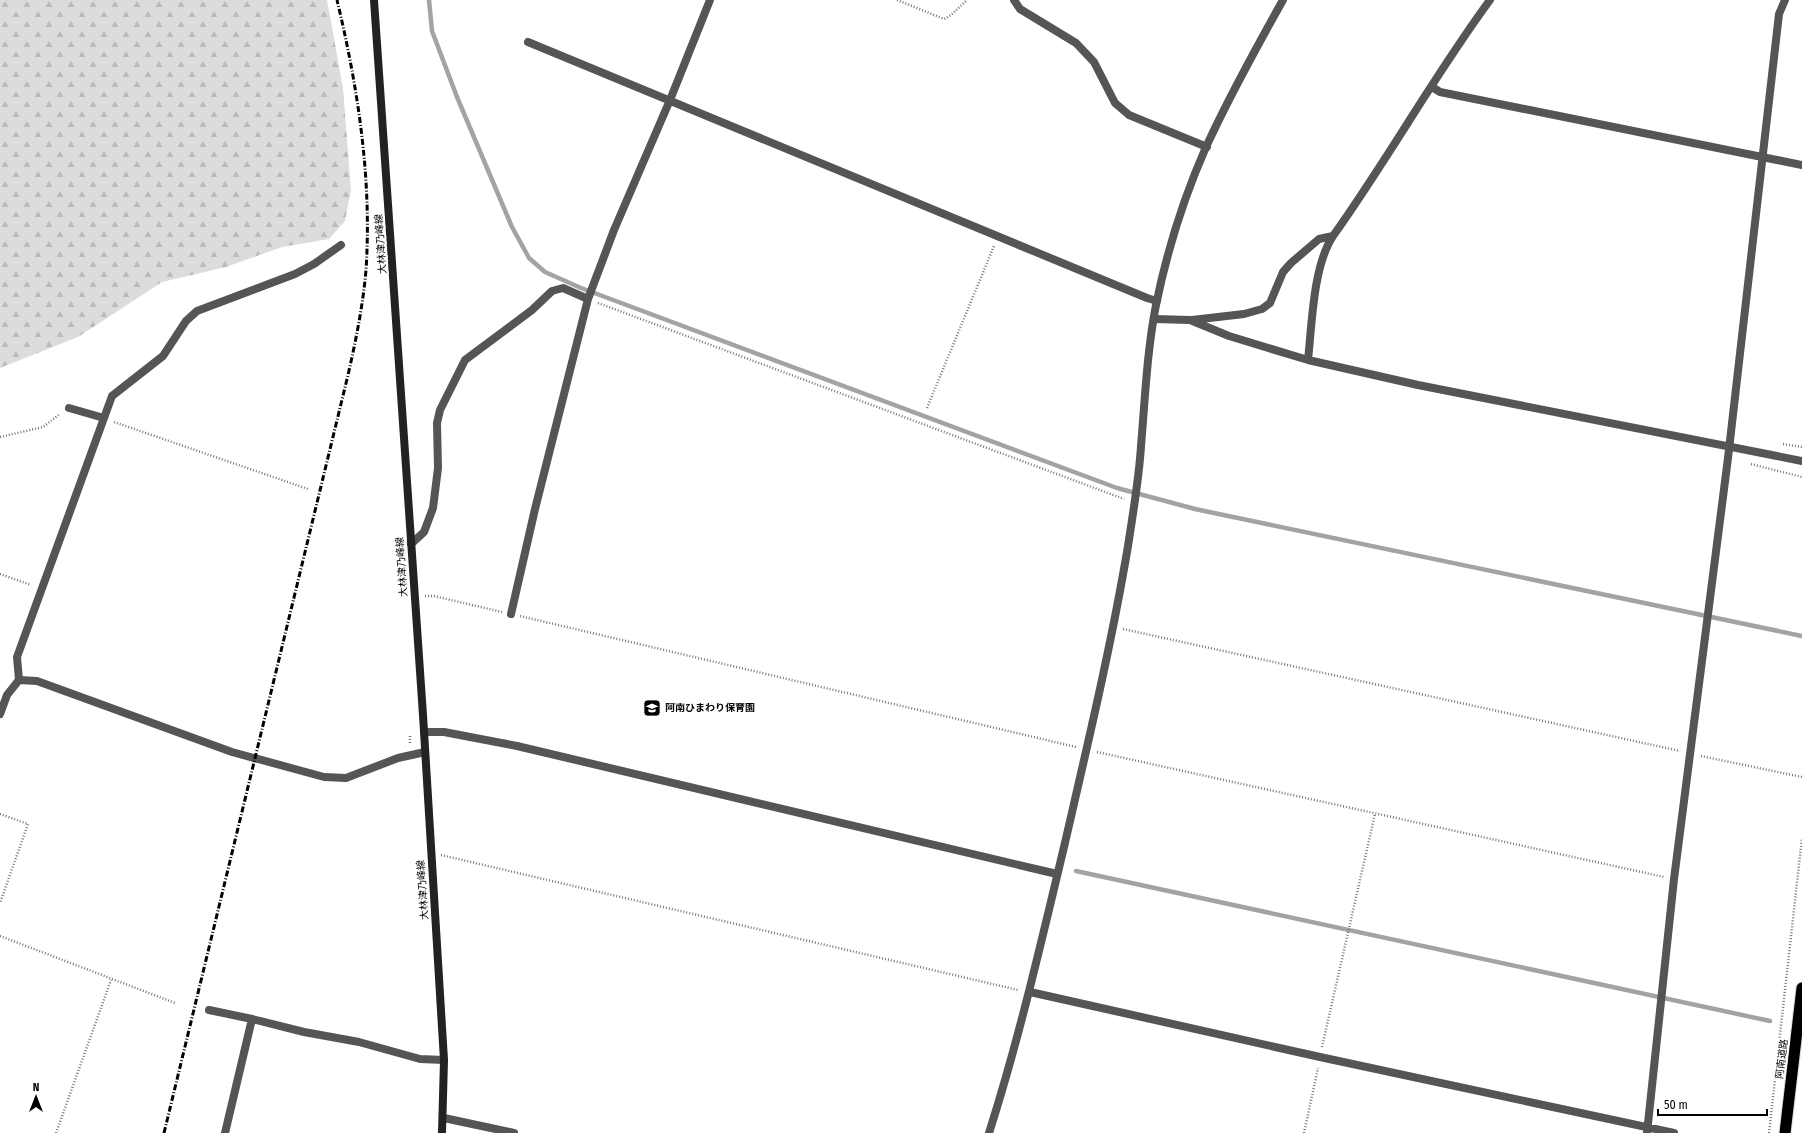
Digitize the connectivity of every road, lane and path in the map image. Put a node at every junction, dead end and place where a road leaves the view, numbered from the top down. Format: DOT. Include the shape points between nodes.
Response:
graph roads {
  1 [pos="374,0"];
  2 [pos="710,0"];
  3 [pos="897,0"];
  4 [pos="967,0"];
  5 [pos="1014,0"];
  6 [pos="1283,0"];
  7 [pos="1490,0"];
  8 [pos="1785,0"];
  9 [pos="528,42"];
  10 [pos="1432,87"];
  11 [pos="670,100"];
  12 [pos="1207,147"];
  13 [pos="1764,158"];
  14 [pos="1802,165"];
  15 [pos="998,236"];
  16 [pos="1332,236"];
  17 [pos="341,245"];
  18 [pos="590,294"];
  19 [pos="1157,301"];
  20 [pos="1154,319"];
  21 [pos="1190,320"];
  22 [pos="1308,360"];
  23 [pos="69,408"];
  24 [pos="926,408"];
  25 [pos="104,418"];
  26 [pos="0,437"];
  27 [pos="1729,447"];
  28 [pos="1802,461"];
  29 [pos="1750,463"];
  30 [pos="1802,477"];
  31 [pos="308,489"];
  32 [pos="1134,502"];
  33 [pos="411,544"];
  34 [pos="0,574"];
  35 [pos="41,588"];
  36 [pos="414,595"];
  37 [pos="511,614"];
  38 [pos="1112,626"];
  39 [pos="19,680"];
  40 [pos="0,714"];
  41 [pos="424,732"];
  42 [pos="1086,750"];
  43 [pos="425,752"];
  44 [pos="1692,754"];
  45 [pos="1802,777"];
  46 [pos="0,814"];
  47 [pos="1375,814"];
  48 [pos="1802,838"];
  49 [pos="430,855"];
  50 [pos="1057,874"];
  51 [pos="1674,879"];
  52 [pos="0,903"];
  53 [pos="0,936"];
  54 [pos="111,980"];
  55 [pos="1802,988"];
  56 [pos="1030,992"];
  57 [pos="175,1003"];
  58 [pos="209,1010"];
  59 [pos="252,1019"];
  60 [pos="1320,1057"];
  61 [pos="444,1060"];
  62 [pos="444,1118"];
  63 [pos="1647,1130"];
  64 [pos="56,1133"];
  65 [pos="225,1133"];
  66 [pos="442,1133"];
  67 [pos="514,1133"];
  68 [pos="989,1133"];
  69 [pos="1304,1133"];
  70 [pos="1674,1133"];
  71 [pos="1769,1133"];
  72 [pos="1785,1133"];
  1 -- 33 [label="main road, 大林津乃峰線"];
  2 -- 11 [label="street"];
  3 -- 4 [label="path" via="944,19"];
  5 -- 12 [label="street" via="1020,9 1076,43 1094,62 1115,103 1129,115"];
  6 -- 12 [label="street"];
  7 -- 10 [label="street" via="1459,42"];
  8 -- 13 [label="street" via="1780,14"];
  9 -- 11 [label="street"];
  10 -- 13 [label="street" via="1440,92"];
  10 -- 16 [label="street"];
  11 -- 15 [label="street"];
  11 -- 18 [label="street" via="614,230"];
  12 -- 19 [label="street" via="1178,218"];
  13 -- 14 [label="street"];
  13 -- 27 [label="street"];
  15 -- 19 [label="street"];
  15 -- 24 [label="path"];
  16 -- 21 [label="street" via="1319,239 1291,263 1283,272 1270,302 1262,309 1244,314"];
  16 -- 22 [label="street" via="1325,247 1319,269"];
  17 -- 25 [label="street" via="295,274 197,311 186,321 163,356 112,396"];
  18 -- 32 [label="path"];
  18 -- 33 [label="street" via="562,288 552,291 532,310 465,360 440,410 437,423 438,468 433,508 424,532"];
  18 -- 37 [label="street"];
  19 -- 20 [label="street"];
  20 -- 21 [label="street"];
  20 -- 32 [label="street"];
  21 -- 22 [label="street" via="1229,336"];
  22 -- 27 [label="street" via="1418,385"];
  23 -- 25 [label="street"];
  23 -- 26 [label="path" via="43,427"];
  25 -- 31 [label="path"];
  25 -- 35 [label="street"];
  27 -- 28 [label="street"];
  27 -- 44 [label="street"];
  29 -- 30 [label="path"];
  32 -- 38 [label="street"];
  33 -- 36 [label="main road, 大林津乃峰線"];
  34 -- 35 [label="path"];
  35 -- 39 [label="street" via="17,657"];
  36 -- 37 [label="path" via="434,596"];
  36 -- 41 [label="main road, 大林津乃峰線"];
  37 -- 42 [label="path"];
  38 -- 42 [label="street"];
  38 -- 44 [label="path"];
  39 -- 40 [label="street" via="7,695"];
  39 -- 43 [label="street" via="37,681 232,752 324,777 346,778 398,758"];
  41 -- 43 [label="main road, 大林津乃峰線"];
  41 -- 50 [label="street" via="444,732 517,746"];
  42 -- 47 [label="path"];
  42 -- 50 [label="street"];
  43 -- 49 [label="main road, 大林津乃峰線"];
  44 -- 45 [label="path"];
  44 -- 51 [label="street"];
  46 -- 52 [label="path" via="28,824"];
  47 -- 51 [label="path"];
  47 -- 60 [label="path"];
  48 -- 71 [label="path"];
  49 -- 56 [label="path" via="445,855"];
  49 -- 61 [label="main road, 大林津乃峰線"];
  50 -- 56 [label="street"];
  51 -- 63 [label="street"];
  53 -- 54 [label="path"];
  54 -- 57 [label="path"];
  54 -- 64 [label="path"];
  55 -- 72 [label="highway, 阿南道路"];
  56 -- 60 [label="street"];
  56 -- 68 [label="street"];
  58 -- 59 [label="street"];
  59 -- 61 [label="street" via="420,1058"];
  59 -- 65 [label="street"];
  60 -- 63 [label="street"];
  60 -- 69 [label="path"];
  61 -- 62 [label="main road, 大林津乃峰線"];
  62 -- 66 [label="main road, 大林津乃峰線"];
  62 -- 67 [label="street"];
  63 -- 70 [label="street"];
}
